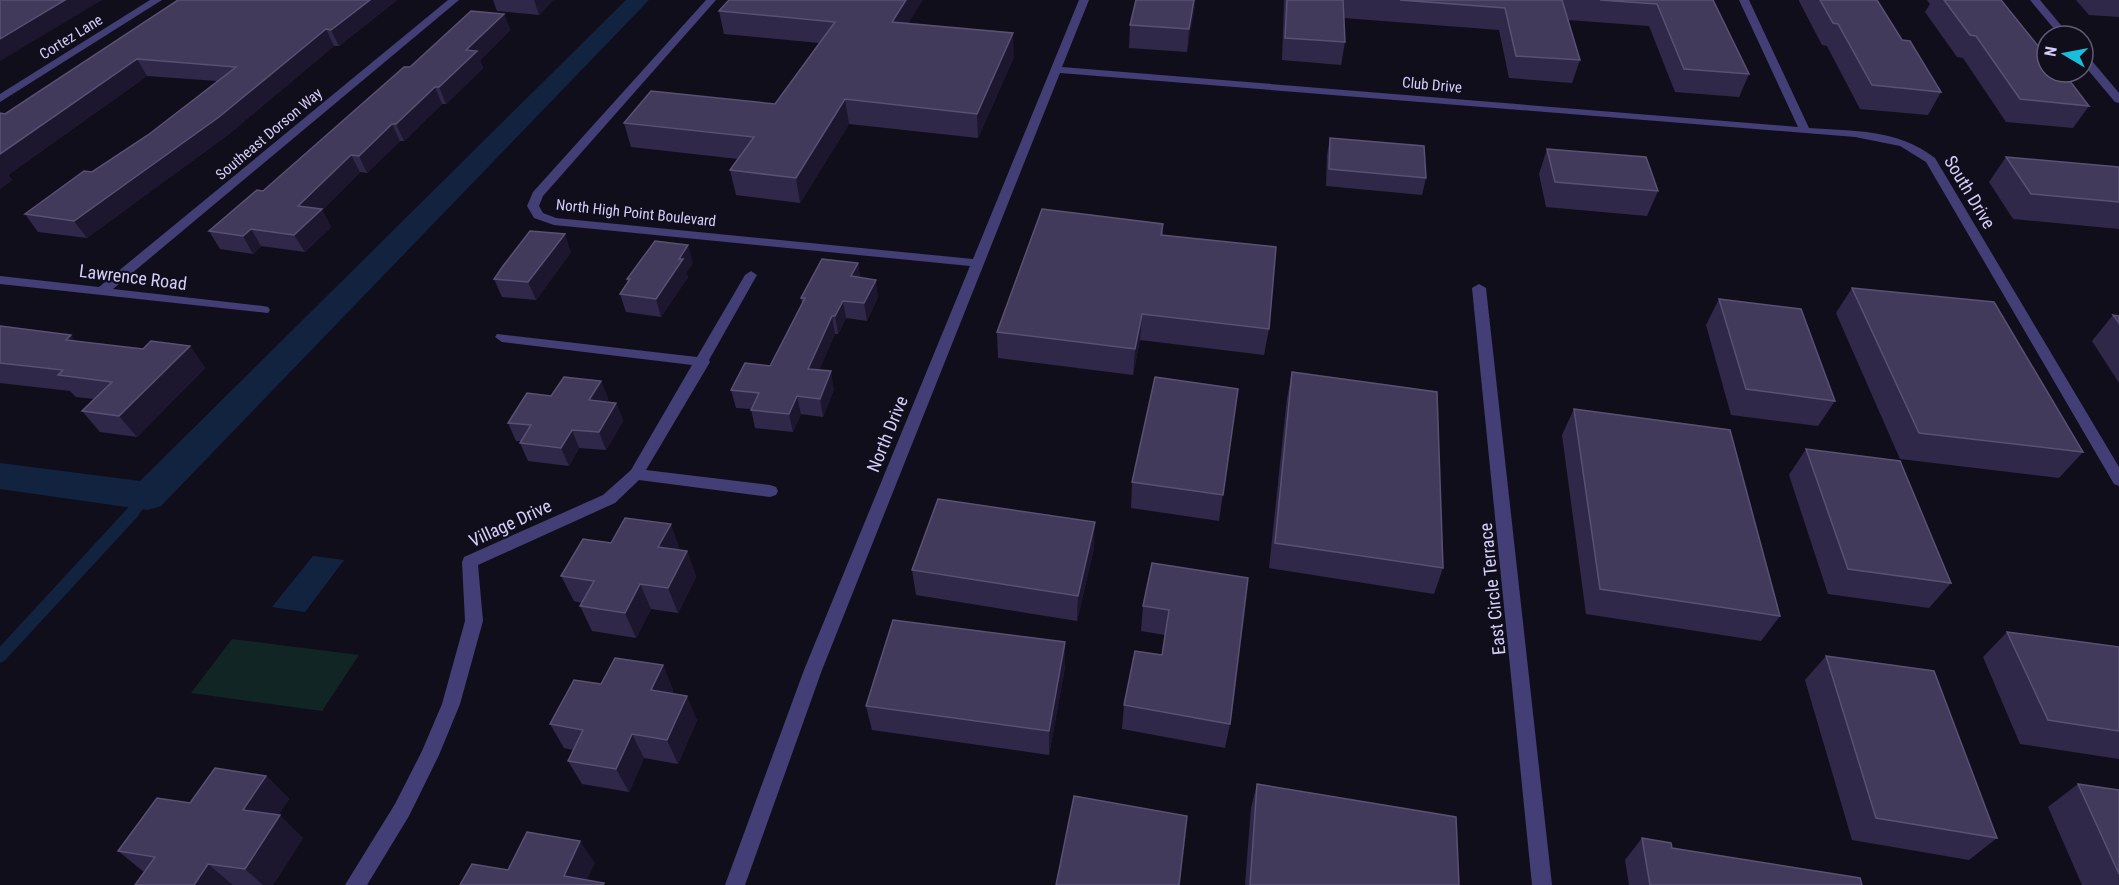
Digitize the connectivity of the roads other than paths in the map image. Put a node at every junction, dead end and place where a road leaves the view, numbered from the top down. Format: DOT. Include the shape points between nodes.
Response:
graph roads {
  1 [pos="157,0"];
  2 [pos="454,0"];
  3 [pos="711,0"];
  4 [pos="1084,0"];
  5 [pos="1744,0"];
  6 [pos="2035,0"];
  7 [pos="2055,24"];
  8 [pos="1056,70"];
  9 [pos="2095,71"];
  10 [pos="0,99"];
  11 [pos="2119,100"];
  12 [pos="1805,131"];
  13 [pos="977,262"];
  14 [pos="750,275"];
  15 [pos="0,280"];
  16 [pos="1479,288"];
  17 [pos="102,291"];
  18 [pos="262,310"];
  19 [pos="502,338"];
  20 [pos="703,362"];
  21 [pos="636,474"];
  22 [pos="2119,480"];
  23 [pos="770,490"];
  24 [pos="355,885"];
  25 [pos="735,885"];
  26 [pos="1542,885"];
  1 -- 10 [label="street, Cortez Lane"];
  2 -- 17 [label="street, Southeast Dorson Way"];
  3 -- 13 [label="street, North High Point Boulevard" via="537,195 533,206 538,215 554,221"];
  4 -- 8 [label="street, North Drive"];
  5 -- 12 [label="street"];
  6 -- 7 [label="street"];
  8 -- 12 [label="street, Club Drive"];
  8 -- 13 [label="street, North Drive"];
  9 -- 11 [label="street"];
  12 -- 22 [label="street, South Drive" via="1904,143 1931,160"];
  13 -- 25 [label="street, North Drive" via="813,670"];
  14 -- 20 [label="street, Village Drive"];
  15 -- 17 [label="street, Lawrence Road"];
  16 -- 26 [label="street, East Circle Terrace"];
  17 -- 18 [label="street, Lawrence Road"];
  19 -- 20 [label="street"];
  20 -- 21 [label="street, Village Drive"];
  21 -- 23 [label="street"];
  21 -- 24 [label="street, Village Drive" via="609,500 470,562 474,621 451,704 402,810"];
}
